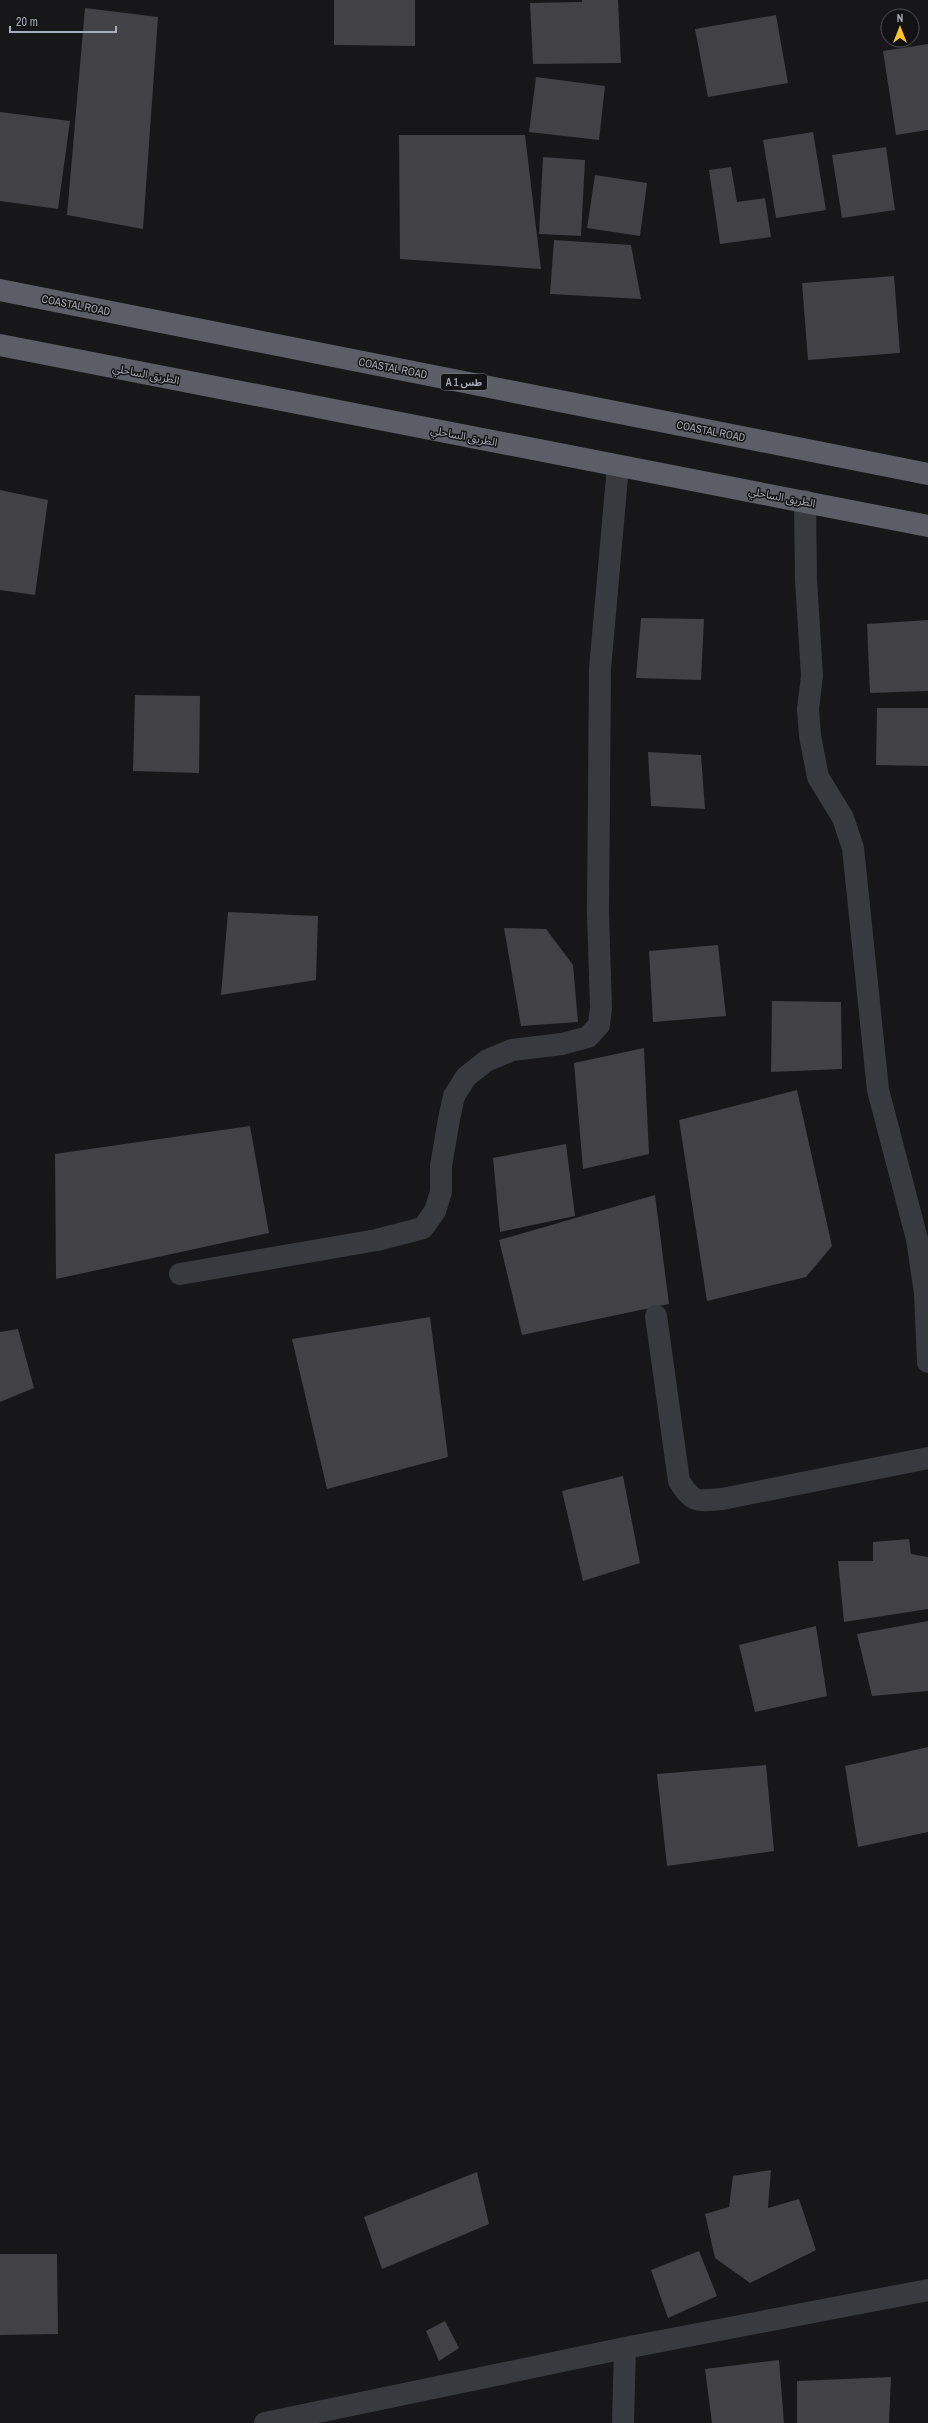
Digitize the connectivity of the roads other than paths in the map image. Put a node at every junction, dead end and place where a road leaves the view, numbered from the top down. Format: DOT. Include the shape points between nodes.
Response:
graph roads {
  1 [pos="0,290"];
  2 [pos="0,345"];
  3 [pos="618,466"];
  4 [pos="928,474"];
  5 [pos="805,501"];
  6 [pos="928,526"];
  7 [pos="180,1274"];
  8 [pos="656,1316"];
  9 [pos="928,1362"];
  10 [pos="928,1458"];
  11 [pos="928,2290"];
  12 [pos="625,2348"];
  13 [pos="265,2423"];
  14 [pos="623,2423"];
  1 -- 4 [label="highway, COASTAL ROAD / A 1 طس"];
  2 -- 3 [label="highway, الطريق الساحلي"];
  3 -- 5 [label="highway, الطريق الساحلي"];
  3 -- 7 [label="street" via="600,669 599,1025 588,1037 562,1044 512,1050 486,1061 466,1077 454,1096 441,1166 441,1192 435,1211 423,1228 377,1240"];
  5 -- 6 [label="highway, الطريق الساحلي"];
  5 -- 9 [label="street" via="806,580 812,676 808,709 810,736 818,777 843,818 853,848 878,1090 917,1239 925,1293"];
  8 -- 10 [label="street" via="679,1482 687,1494 697,1502"];
  11 -- 12 [label="street"];
  12 -- 13 [label="street"];
  12 -- 14 [label="street"];
}
